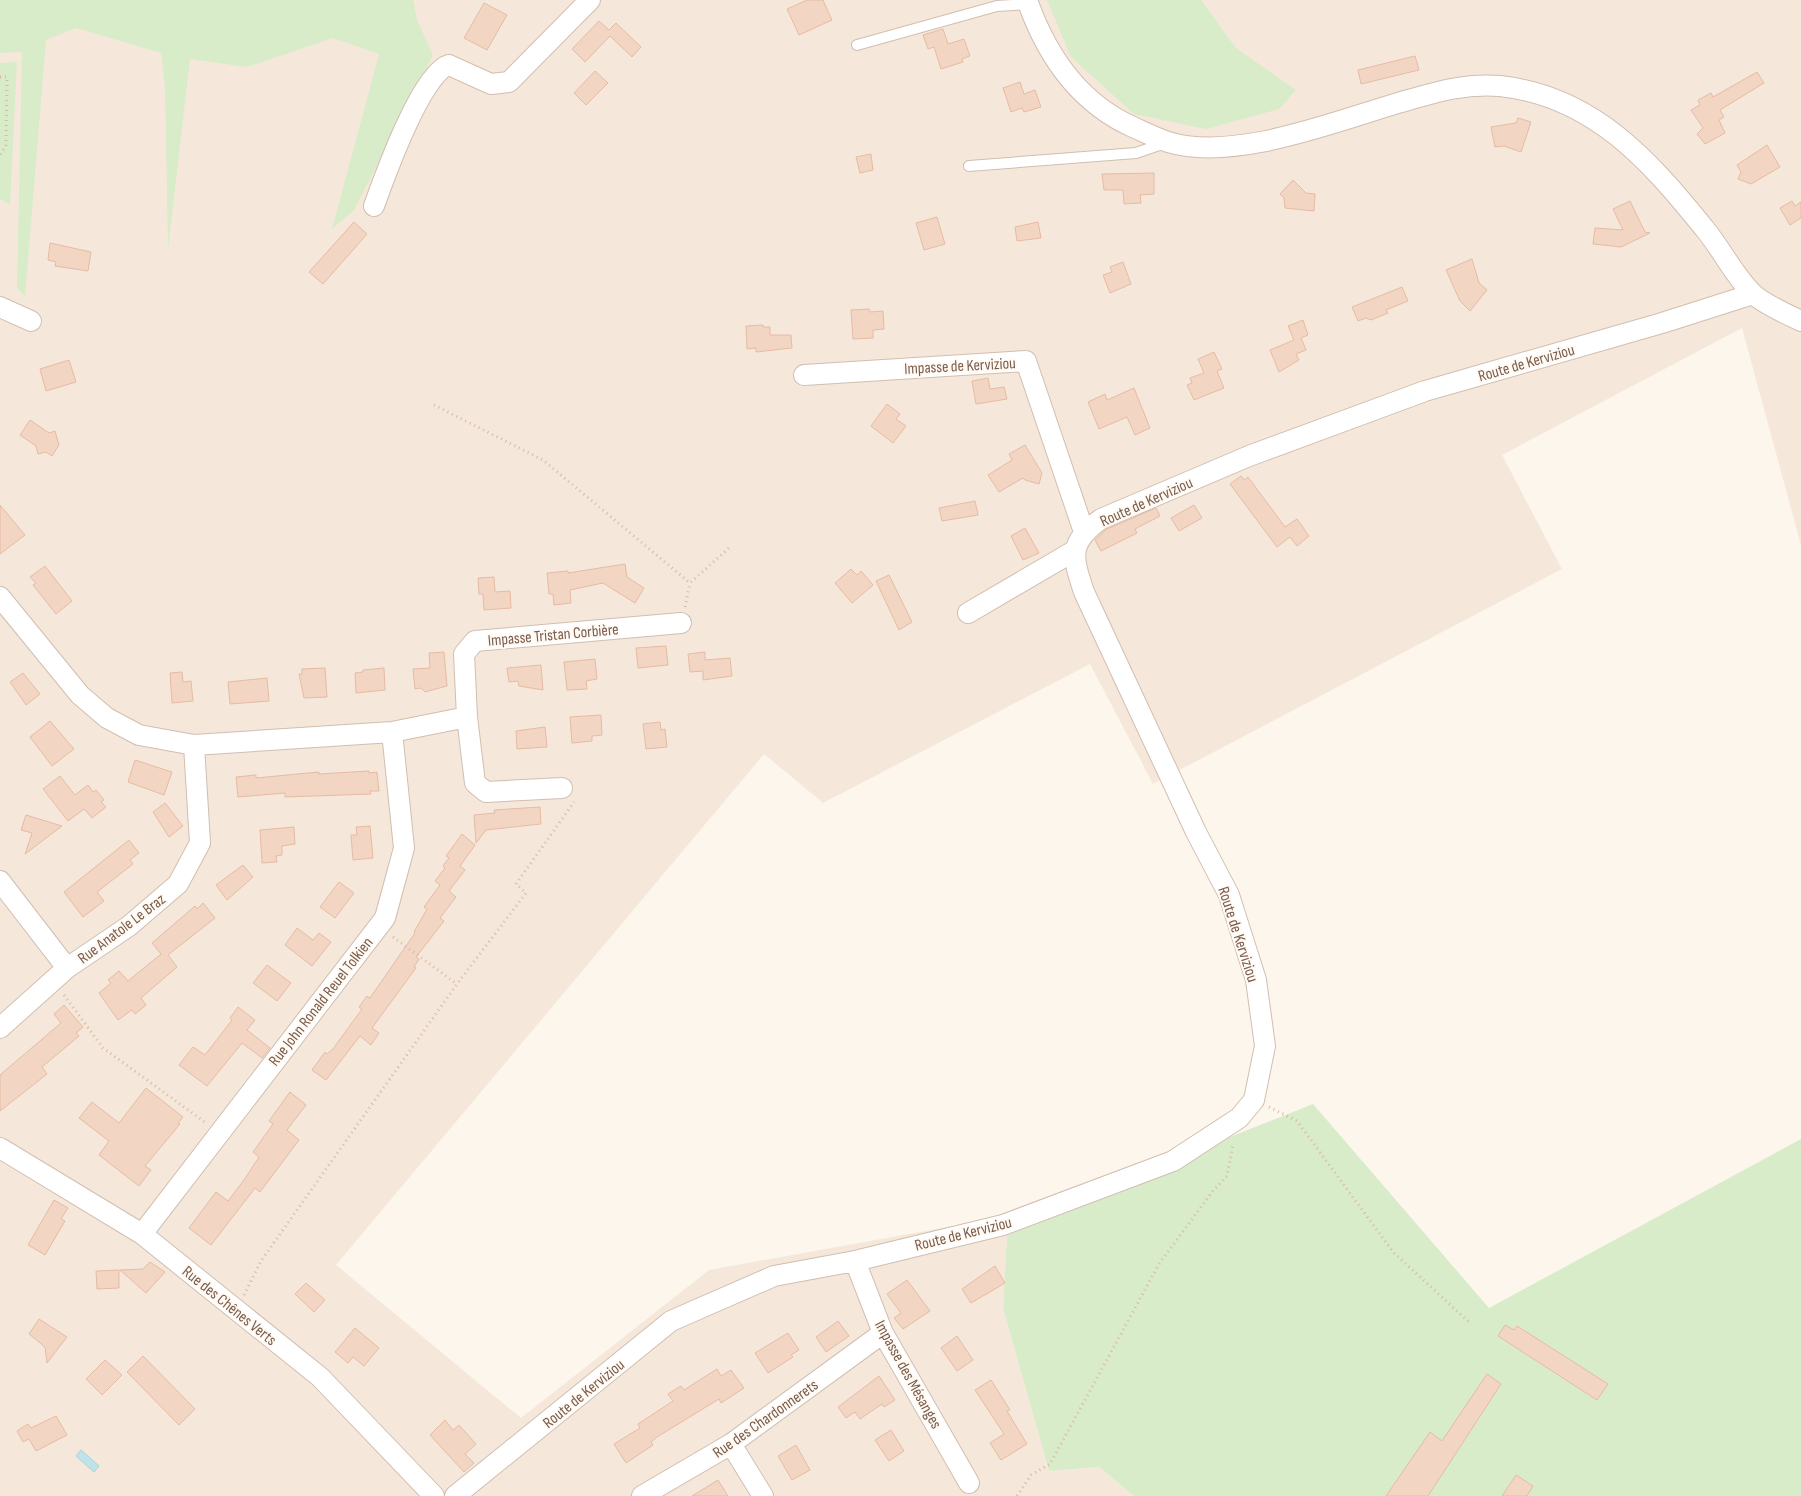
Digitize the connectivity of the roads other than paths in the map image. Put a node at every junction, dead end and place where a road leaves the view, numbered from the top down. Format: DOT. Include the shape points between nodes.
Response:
graph roads {
  1 [pos="590,0"];
  2 [pos="1027,2"];
  3 [pos="857,45"];
  4 [pos="1168,142"];
  5 [pos="970,166"];
  6 [pos="374,206"];
  7 [pos="1752,294"];
  8 [pos="0,307"];
  9 [pos="31,321"];
  10 [pos="1801,321"];
  11 [pos="804,375"];
  12 [pos="1084,532"];
  13 [pos="1074,551"];
  14 [pos="0,597"];
  15 [pos="968,613"];
  16 [pos="682,623"];
  17 [pos="467,718"];
  18 [pos="392,732"];
  19 [pos="194,745"];
  20 [pos="562,788"];
  21 [pos="0,881"];
  22 [pos="60,974"];
  23 [pos="0,1028"];
  24 [pos="0,1148"];
  25 [pos="142,1234"];
  26 [pos="855,1262"];
  27 [pos="883,1333"];
  28 [pos="731,1444"];
  29 [pos="969,1483"];
  30 [pos="434,1496"];
  31 [pos="455,1496"];
  32 [pos="642,1496"];
  33 [pos="763,1496"];
  1 -- 6 [label="street" via="509,82 491,84 449,66 436,72 390,160"];
  2 -- 3 [label="lane" via="997,6"];
  2 -- 4 [label="street" via="1036,27 1078,88 1099,108"];
  4 -- 5 [label="lane" via="1136,153"];
  4 -- 7 [label="street" via="1203,147 1237,146 1290,135 1454,86 1500,86 1552,98 1587,113 1624,140 1706,229"];
  7 -- 10 [label="street"];
  7 -- 12 [label="street, Route de Kerviziou" via="1425,391 1250,456 1101,519"];
  8 -- 9 [label="street"];
  11 -- 12 [label="street, Impasse de Kerviziou" via="1026,361"];
  12 -- 13 [label="street, Route de Kerviziou"];
  13 -- 15 [label="street"];
  13 -- 26 [label="street, Route de Kerviziou" via="1078,573 1095,616 1229,895 1256,980 1265,1046 1254,1100 1236,1120 1173,1161 1003,1225"];
  14 -- 19 [label="street" via="80,695 107,718 139,735"];
  16 -- 17 [label="street, Impasse Tristan Corbière" via="475,640 464,654"];
  17 -- 18 [label="street"];
  17 -- 20 [label="street, Impasse Tristan Corbière" via="475,783 486,792"];
  18 -- 19 [label="street"];
  18 -- 25 [label="street, Rue John Ronald Reuel Tolkien" via="404,848 385,918"];
  19 -- 22 [label="street, Rue Anatole Le Braz" via="200,843 178,884 129,926"];
  21 -- 22 [label="street"];
  22 -- 23 [label="street, Rue Anatole Le Braz"];
  24 -- 25 [label="street, Rue des Chênes Verts"];
  25 -- 30 [label="street, Rue des Chênes Verts" via="320,1377"];
  26 -- 27 [label="street, Impasse des Mésanges"];
  26 -- 31 [label="street, Route de Kerviziou" via="774,1276 671,1321"];
  27 -- 28 [label="street, Rue des Chardonnerets"];
  27 -- 29 [label="street, Impasse des Mésanges"];
  28 -- 32 [label="street, Rue des Chardonnerets"];
  28 -- 33 [label="street"];
}
